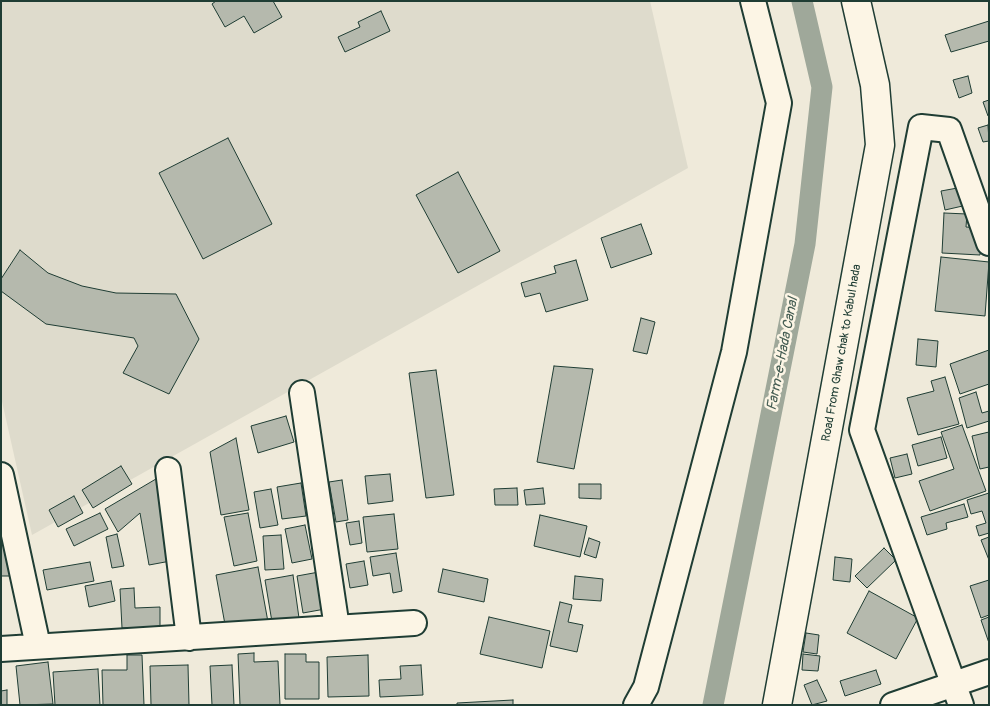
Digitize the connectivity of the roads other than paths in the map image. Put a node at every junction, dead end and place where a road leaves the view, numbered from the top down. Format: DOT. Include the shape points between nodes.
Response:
graph roads {
  1 [pos="753,1"];
  2 [pos="856,1"];
  3 [pos="989,243"];
  4 [pos="302,393"];
  5 [pos="168,470"];
  6 [pos="1,475"];
  7 [pos="4,503"];
  8 [pos="414,623"];
  9 [pos="337,628"];
  10 [pos="189,638"];
  11 [pos="38,646"];
  12 [pos="1,649"];
  13 [pos="989,672"];
  14 [pos="957,694"];
  15 [pos="636,705"];
  16 [pos="777,705"];
  17 [pos="893,705"];
  1 -- 15 [label="street" via="779,103 734,352 646,688"];
  2 -- 16 [label="street, Road From Ghaw chak to Kabul hada" via="875,84 880,145"];
  3 -- 14 [label="street" via="949,130 921,127 862,430"];
  4 -- 9 [label="street"];
  5 -- 10 [label="street"];
  6 -- 7 [label="street"];
  7 -- 11 [label="street"];
  8 -- 9 [label="street"];
  9 -- 10 [label="street"];
  10 -- 11 [label="street"];
  11 -- 12 [label="street"];
  13 -- 14 [label="street"];
  14 -- 17 [label="street"];
}
